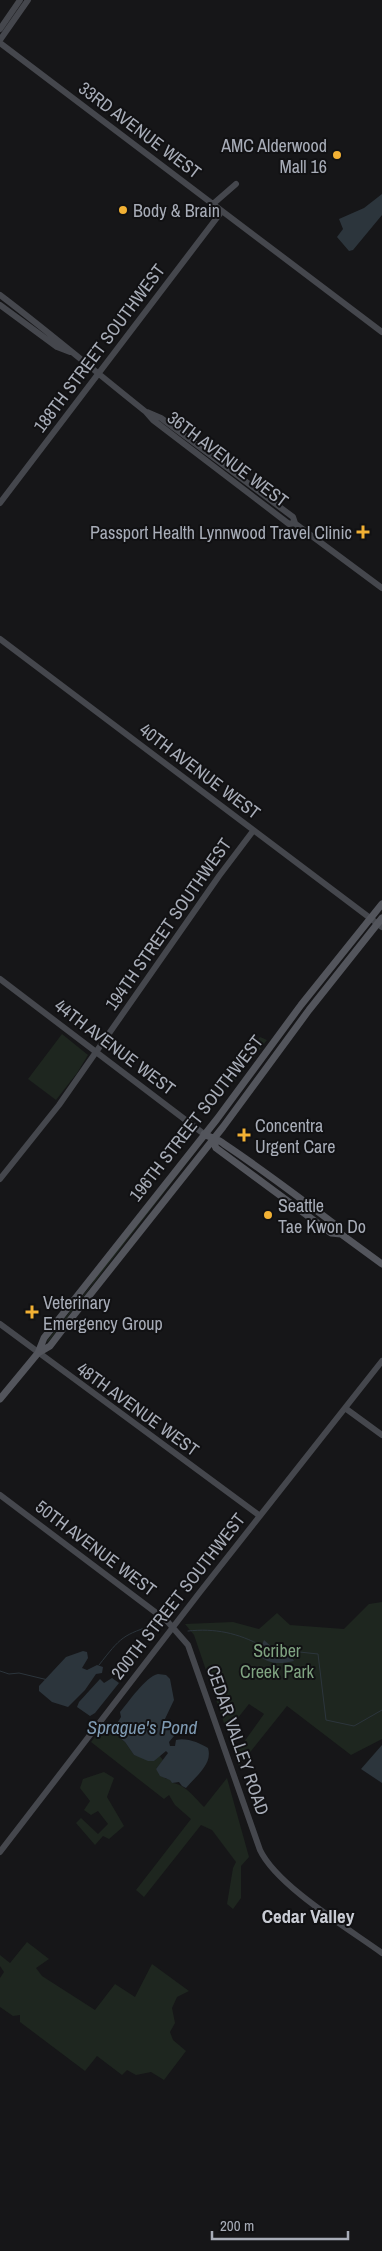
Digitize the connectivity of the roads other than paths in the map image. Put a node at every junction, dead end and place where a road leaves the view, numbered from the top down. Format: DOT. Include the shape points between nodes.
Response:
graph roads {
  1 [pos="20,0"];
  2 [pos="28,0"];
  3 [pos="0,29"];
  4 [pos="0,41"];
  5 [pos="236,184"];
  6 [pos="212,204"];
  7 [pos="222,210"];
  8 [pos="0,295"];
  9 [pos="0,305"];
  10 [pos="382,332"];
  11 [pos="71,353"];
  12 [pos="98,374"];
  13 [pos="146,412"];
  14 [pos="0,503"];
  15 [pos="294,523"];
  16 [pos="382,588"];
  17 [pos="0,639"];
  18 [pos="254,831"];
  19 [pos="382,904"];
  20 [pos="370,918"];
  21 [pos="381,923"];
  22 [pos="0,979"];
  23 [pos="98,1052"];
  24 [pos="204,1134"];
  25 [pos="212,1140"];
  26 [pos="0,1179"];
  27 [pos="283,1197"];
  28 [pos="307,1204"];
  29 [pos="339,1232"];
  30 [pos="382,1264"];
  31 [pos="0,1324"];
  32 [pos="38,1353"];
  33 [pos="382,1361"];
  34 [pos="0,1399"];
  35 [pos="346,1408"];
  36 [pos="382,1435"];
  37 [pos="0,1495"];
  38 [pos="260,1516"];
  39 [pos="173,1627"];
  40 [pos="0,1852"];
  41 [pos="382,1954"];
  1 -- 3 [label="street"];
  2 -- 4 [label="street"];
  4 -- 6 [label="street, 33RD AVENUE WEST"];
  5 -- 6 [label="street"];
  6 -- 7 [label="street, 33RD AVENUE WEST"];
  7 -- 10 [label="street, 33RD AVENUE WEST"];
  7 -- 12 [label="street, 188TH STREET SOUTHWEST"];
  8 -- 11 [label="street, 36TH AVENUE WEST" via="60,340"];
  9 -- 11 [label="street, 36TH AVENUE WEST" via="57,347"];
  11 -- 12 [label="street, 36TH AVENUE WEST"];
  12 -- 13 [label="street, 36TH AVENUE WEST"];
  12 -- 14 [label="street, 188TH STREET SOUTHWEST"];
  13 -- 15 [label="street, 36TH AVENUE WEST" via="271,510 278,511"];
  13 -- 15 [label="street, 36TH AVENUE WEST" via="161,418 204,450 293,518"];
  15 -- 16 [label="street, 36TH AVENUE WEST"];
  17 -- 18 [label="street, 40TH AVENUE WEST"];
  18 -- 20 [label="street, 40TH AVENUE WEST"];
  18 -- 23 [label="street, 194TH STREET SOUTHWEST" via="219,876"];
  19 -- 20 [label="main road, 196TH STREET SOUTHWEST"];
  20 -- 21 [label="street, 40TH AVENUE WEST"];
  20 -- 24 [label="main road, 196TH STREET SOUTHWEST"];
  21 -- 25 [label="main road, 196TH STREET SOUTHWEST"];
  22 -- 23 [label="street, 44TH AVENUE WEST"];
  23 -- 24 [label="street, 44TH AVENUE WEST"];
  23 -- 26 [label="street, 194TH STREET SOUTHWEST"];
  24 -- 25 [label="main road, 44TH AVENUE WEST"];
  24 -- 32 [label="main road, 196TH STREET SOUTHWEST" via="44,1338"];
  25 -- 27 [label="main road, 44TH AVENUE WEST" via="216,1148"];
  25 -- 28 [label="main road, 44TH AVENUE WEST" via="221,1141"];
  25 -- 32 [label="main road, 196TH STREET SOUTHWEST" via="50,1346"];
  27 -- 28 [label="main road"];
  27 -- 29 [label="main road, 44TH AVENUE WEST" via="332,1233"];
  28 -- 29 [label="main road, 44TH AVENUE WEST"];
  29 -- 30 [label="main road, 44TH AVENUE WEST"];
  31 -- 32 [label="street, 48TH AVENUE WEST"];
  32 -- 34 [label="main road, 196TH STREET SOUTHWEST"];
  32 -- 38 [label="street, 48TH AVENUE WEST"];
  33 -- 35 [label="street, 200TH STREET SOUTHWEST"];
  35 -- 36 [label="street"];
  35 -- 38 [label="street, 200TH STREET SOUTHWEST"];
  37 -- 39 [label="street, 50TH AVENUE WEST"];
  38 -- 39 [label="street, 200TH STREET SOUTHWEST"];
  39 -- 40 [label="street, 200TH STREET SOUTHWEST"];
  39 -- 41 [label="street, CEDAR VALLEY ROAD" via="188,1645 260,1850 270,1867"];
}
